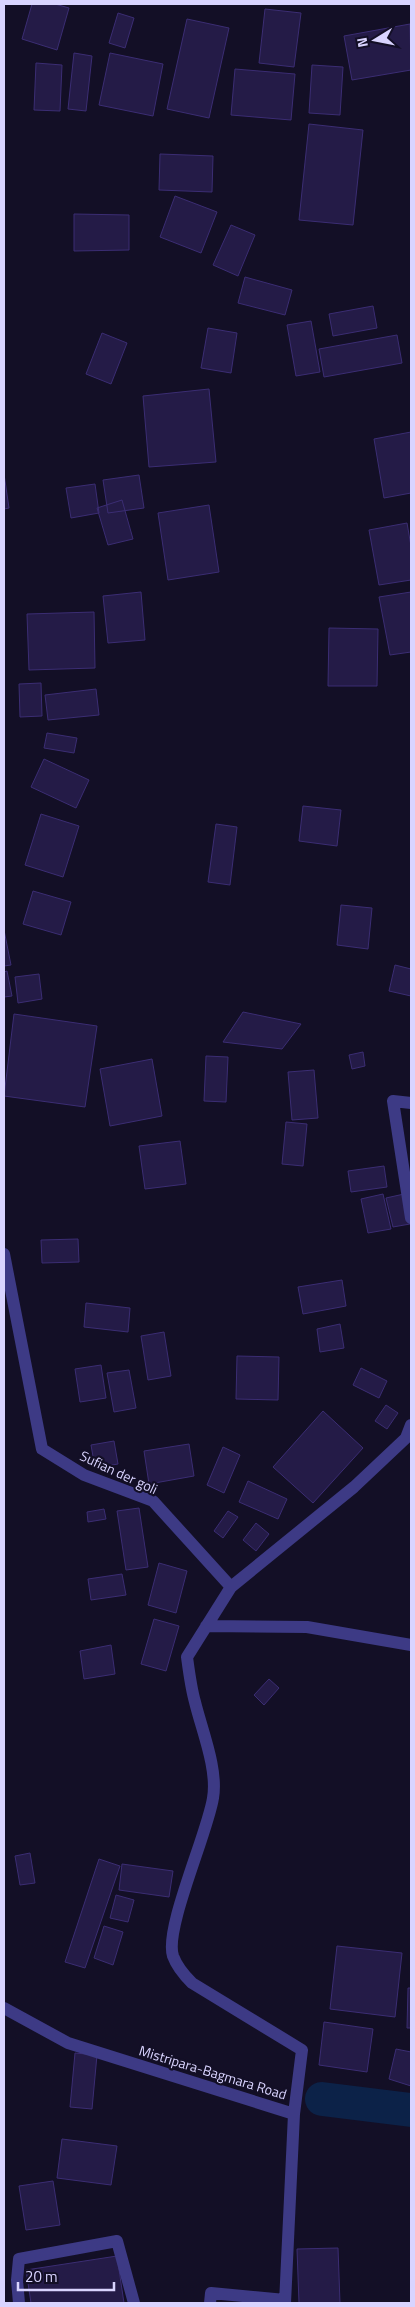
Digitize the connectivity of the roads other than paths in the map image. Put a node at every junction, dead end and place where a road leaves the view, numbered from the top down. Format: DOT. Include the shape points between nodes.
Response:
graph roads {
  1 [pos="411,1103"];
  2 [pos="411,1218"];
  3 [pos="4,1254"];
  4 [pos="411,1425"];
  5 [pos="409,1438"];
  6 [pos="231,1587"];
  7 [pos="206,1626"];
  8 [pos="411,1645"];
  9 [pos="4,2008"];
  10 [pos="294,2114"];
  11 [pos="285,2302"];
  12 [pos="19,2303"];
  13 [pos="134,2303"];
  14 [pos="210,2303"];
  1 -- 2 [label="street" via="393,1101"];
  3 -- 6 [label="street, Sufian der goli" via="42,1449 84,1475 152,1501"];
  4 -- 5 [label="street"];
  5 -- 6 [label="street"];
  6 -- 7 [label="street"];
  7 -- 8 [label="street" via="306,1627"];
  7 -- 10 [label="street" via="186,1657 194,1701 210,1754 213,1798 180,1908 172,1954 179,1969 192,1983 302,2050"];
  9 -- 10 [label="street, Mistripara-Bagmara Road" via="68,2043"];
  10 -- 11 [label="street, Mistripara-Bagmara Road"];
  11 -- 14 [label="street" via="211,2293"];
  12 -- 13 [label="street" via="19,2259 117,2241"];
}
